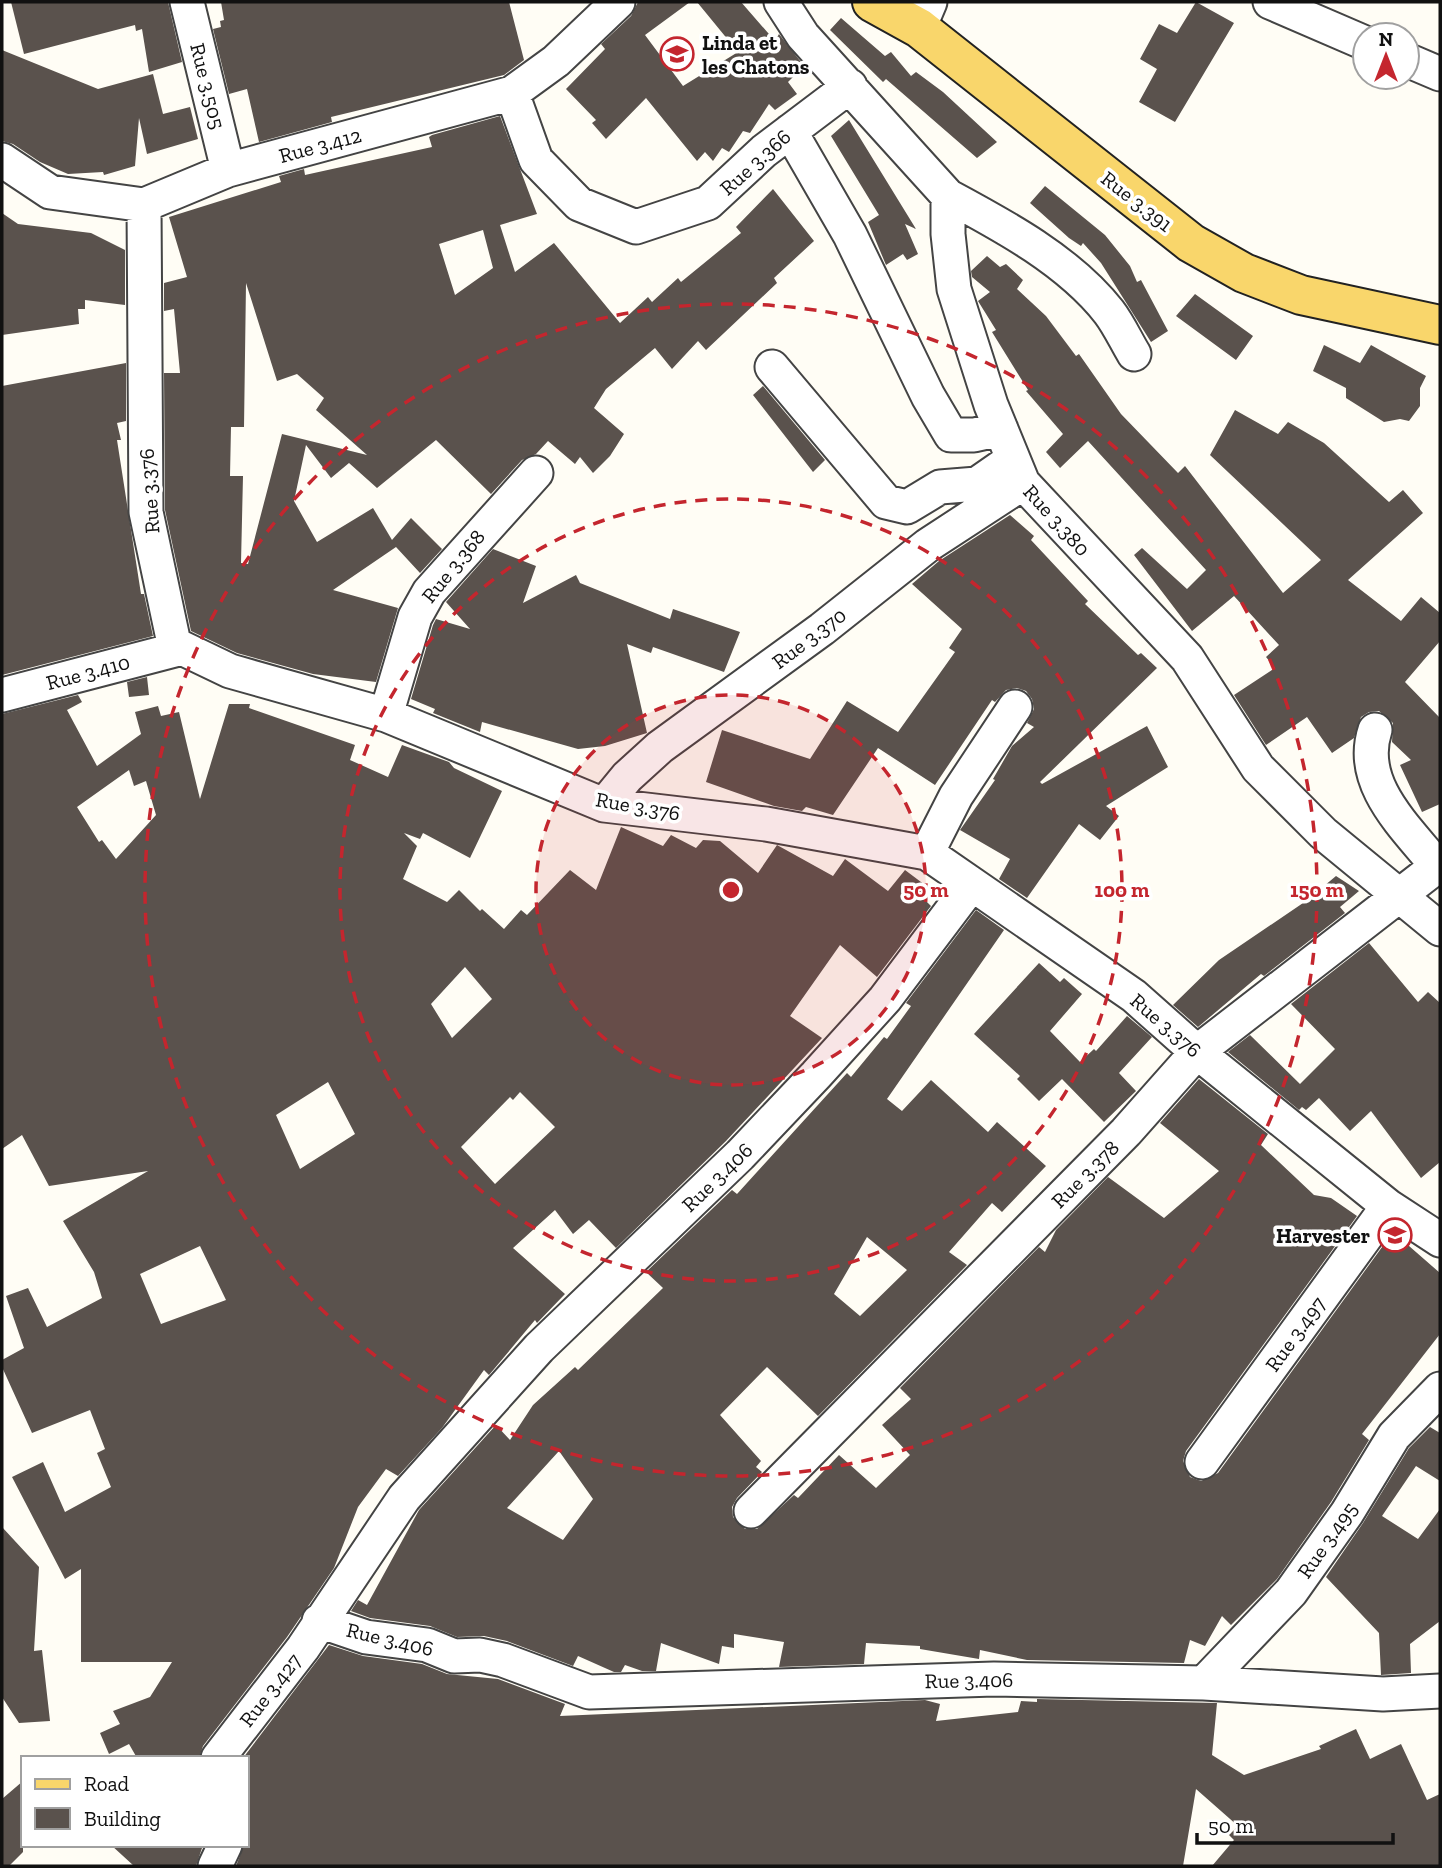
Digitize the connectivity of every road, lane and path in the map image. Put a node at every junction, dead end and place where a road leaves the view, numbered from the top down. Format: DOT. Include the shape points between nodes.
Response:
graph roads {
  1 [pos="187,2"];
  2 [pos="618,2"];
  3 [pos="781,2"];
  4 [pos="872,2"];
  5 [pos="1270,2"];
  6 [pos="925,15"];
  7 [pos="1351,37"];
  8 [pos="1421,66"];
  9 [pos="1440,74"];
  10 [pos="850,86"];
  11 [pos="512,93"];
  12 [pos="790,131"];
  13 [pos="2,160"];
  14 [pos="228,170"];
  15 [pos="948,196"];
  16 [pos="144,205"];
  17 [pos="1373,311"];
  18 [pos="1440,325"];
  19 [pos="1440,343"];
  20 [pos="1134,354"];
  21 [pos="772,367"];
  22 [pos="1012,457"];
  23 [pos="536,474"];
  24 [pos="175,648"];
  25 [pos="2,695"];
  26 [pos="1015,707"];
  27 [pos="386,715"];
  28 [pos="1376,730"];
  29 [pos="604,805"];
  30 [pos="927,853"];
  31 [pos="1439,865"];
  32 [pos="971,885"];
  33 [pos="1397,895"];
  34 [pos="1440,929"];
  35 [pos="1197,1052"];
  36 [pos="1388,1206"];
  37 [pos="1440,1240"];
  38 [pos="1440,1389"];
  39 [pos="1202,1462"];
  40 [pos="751,1511"];
  41 [pos="319,1621"];
  42 [pos="1204,1683"];
  43 [pos="1440,1690"];
  44 [pos="220,1756"];
  45 [pos="224,1847"];
  46 [pos="215,1866"];
  1 -- 14 [label="street, Rue 3.505"];
  2 -- 11 [label="street, Rue 3.412" via="556,61"];
  3 -- 10 [label="street" via="803,36"];
  4 -- 6 [label="main road, Rue 3.391"];
  5 -- 7 [label="street"];
  6 -- 17 [label="main road, Rue 3.391" via="1191,243 1244,273 1301,295"];
  8 -- 9 [label="street"];
  10 -- 12 [label="street, Rue 3.366"];
  10 -- 15 [label="street"];
  11 -- 12 [label="street, Rue 3.366" via="536,160 579,204 636,227 708,203"];
  11 -- 14 [label="street, Rue 3.412"];
  12 -- 22 [label="street" via="850,234 951,435"];
  13 -- 16 [label="street, Rue 3.412" via="50,192"];
  14 -- 16 [label="street, Rue 3.412"];
  15 -- 20 [label="street" via="1004,226 1069,273 1109,312"];
  15 -- 22 [label="street, Rue 3.380" via="954,289"];
  16 -- 24 [label="street, Rue 3.376" via="146,512"];
  17 -- 18 [label="main road, Rue 3.391"];
  17 -- 19 [label="street"];
  21 -- 22 [label="street" via="886,502 907,507 940,487 976,484"];
  22 -- 29 [label="street, Rue 3.370" via="928,545 660,747"];
  22 -- 33 [label="street, Rue 3.380" via="1187,657 1258,768 1323,833"];
  23 -- 27 [label="street, Rue 3.368" via="429,592 415,617"];
  24 -- 25 [label="street, Rue 3.410"];
  24 -- 27 [label="street, Rue 3.376" via="230,671"];
  26 -- 30 [label="street" via="956,796"];
  27 -- 29 [label="street, Rue 3.376"];
  28 -- 31 [label="street" via="1371,744 1374,778 1388,804"];
  29 -- 30 [label="street, Rue 3.376" via="766,824"];
  30 -- 32 [label="street, Rue 3.376"];
  31 -- 33 [label="street, Rue 3.378"];
  32 -- 35 [label="street, Rue 3.376" via="1134,996"];
  32 -- 41 [label="street, Rue 3.406" via="885,999 816,1075 481,1408 404,1498"];
  33 -- 34 [label="street, Rue 3.380"];
  33 -- 35 [label="street, Rue 3.378"];
  35 -- 36 [label="street, Rue 3.376"];
  35 -- 40 [label="street, Rue 3.378" via="1126,1132"];
  36 -- 37 [label="street, Rue 3.376"];
  36 -- 39 [label="street, Rue 3.497"];
  38 -- 42 [label="street, Rue 3.495" via="1394,1436 1291,1592"];
  41 -- 42 [label="street, Rue 3.406" via="366,1637 427,1645 454,1656 503,1660 589,1692 993,1679"];
  41 -- 44 [label="street, Rue 3.427"];
  42 -- 43 [label="street, Rue 3.406" via="1383,1694"];
  45 -- 46 [label="street"];
}
